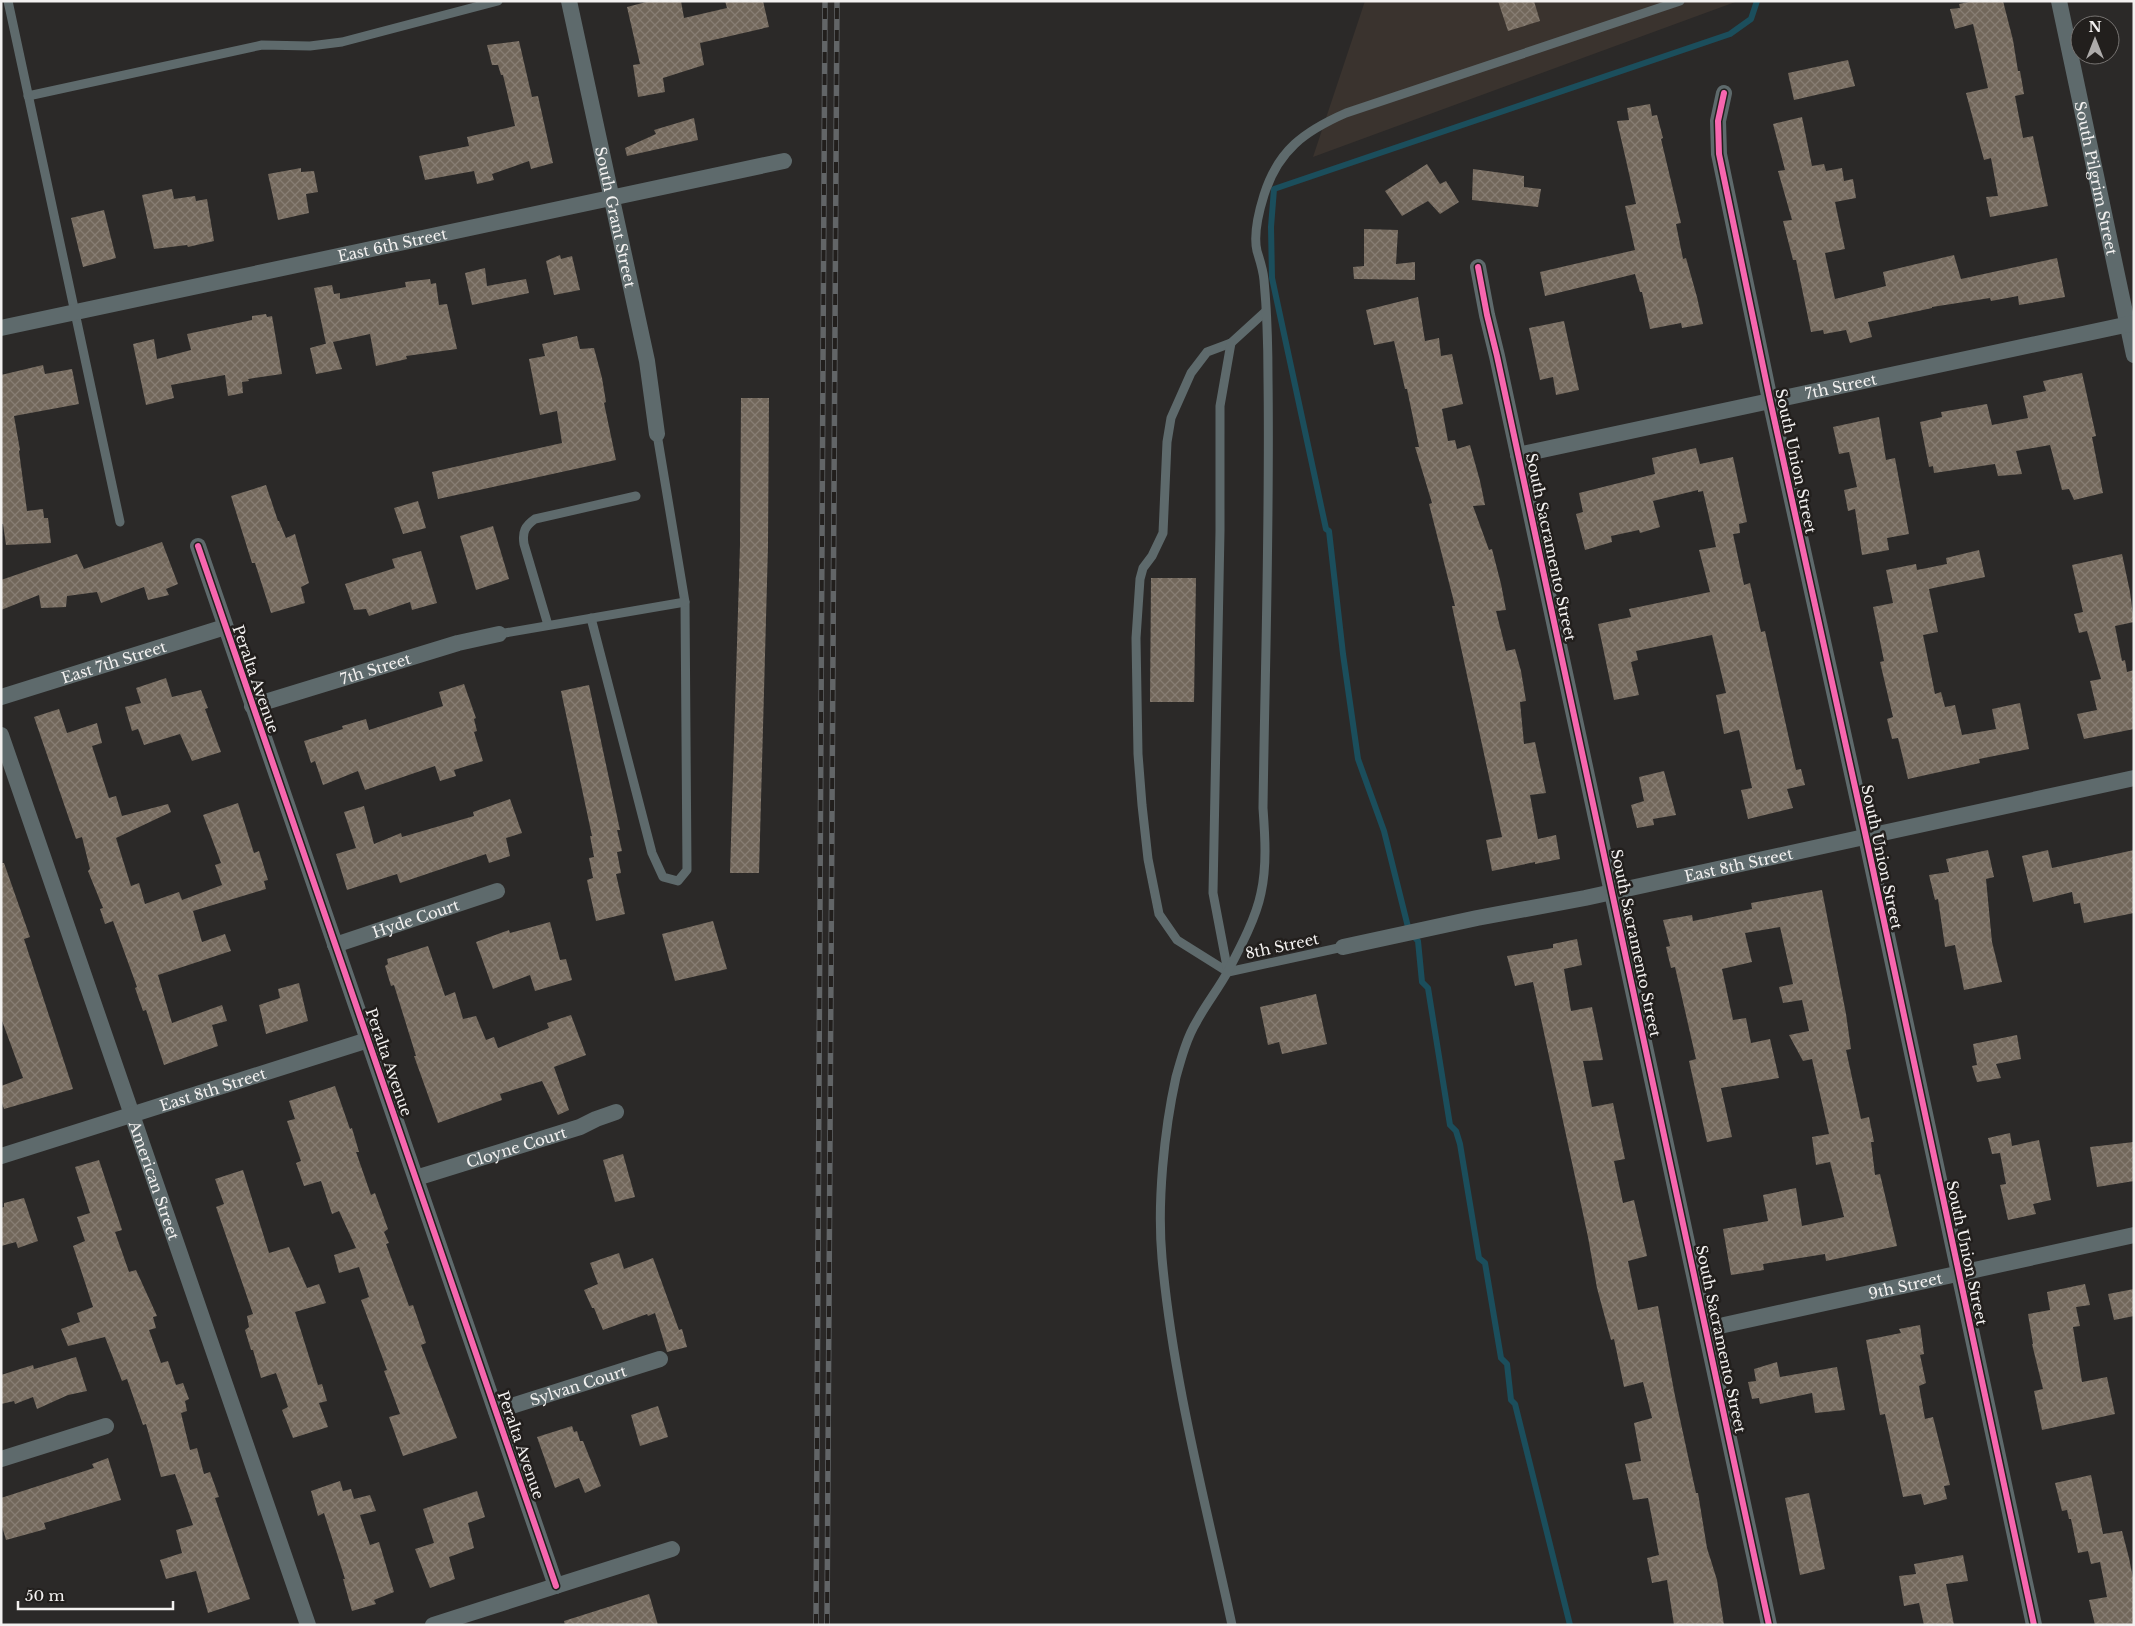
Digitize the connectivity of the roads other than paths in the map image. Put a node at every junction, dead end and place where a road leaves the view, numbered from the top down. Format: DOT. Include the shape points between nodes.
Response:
graph roads {
  1 [pos="8,1"];
  2 [pos="498,1"];
  3 [pos="569,1"];
  4 [pos="1680,1"];
  5 [pos="2059,1"];
  6 [pos="1724,93"];
  7 [pos="28,96"];
  8 [pos="784,161"];
  9 [pos="611,198"];
  10 [pos="1478,267"];
  11 [pos="1265,312"];
  12 [pos="75,313"];
  13 [pos="2130,323"];
  14 [pos="1,328"];
  15 [pos="1231,343"];
  16 [pos="2134,355"];
  17 [pos="1770,400"];
  18 [pos="657,434"];
  19 [pos="1518,455"];
  20 [pos="636,496"];
  21 [pos="120,522"];
  22 [pos="198,546"];
  23 [pos="685,602"];
  24 [pos="591,618"];
  25 [pos="548,625"];
  26 [pos="225,627"];
  27 [pos="499,634"];
  28 [pos="1,697"];
  29 [pos="252,706"];
  30 [pos="1,735"];
  31 [pos="2134,778"];
  32 [pos="1866,837"];
  33 [pos="497,891"];
  34 [pos="1613,892"];
  35 [pos="335,945"];
  36 [pos="1343,947"];
  37 [pos="1228,972"];
  38 [pos="368,1040"];
  39 [pos="616,1112"];
  40 [pos="132,1114"];
  41 [pos="1,1156"];
  42 [pos="416,1178"];
  43 [pos="2134,1235"];
  44 [pos="1958,1273"];
  45 [pos="1706,1329"];
  46 [pos="660,1359"];
  47 [pos="496,1411"];
  48 [pos="106,1426"];
  49 [pos="1,1459"];
  50 [pos="672,1549"];
  51 [pos="556,1586"];
  52 [pos="308,1625"];
  53 [pos="433,1625"];
  54 [pos="1232,1625"];
  55 [pos="1769,1625"];
  56 [pos="2034,1625"];
  1 -- 7 [label="lane"];
  2 -- 7 [label="lane" via="342,42 310,46 262,45"];
  3 -- 9 [label="street, South Grant Street"];
  4 -- 11 [label="lane" via="1346,113 1306,133 1278,164 1263,197 1257,227 1257,249 1262,262"];
  5 -- 13 [label="street, South Pilgrim Street"];
  6 -- 17 [label="street, South Union Street" via="1718,121 1719,154"];
  7 -- 12 [label="lane"];
  8 -- 9 [label="street, East 6th Street"];
  9 -- 12 [label="street, East 6th Street"];
  9 -- 18 [label="street, South Grant Street" via="647,361"];
  10 -- 19 [label="street, South Sacramento Street"];
  11 -- 15 [label="lane"];
  11 -- 37 [label="lane" via="1268,377 1265,848 1262,892"];
  12 -- 14 [label="street, East 6th Street"];
  12 -- 21 [label="lane"];
  13 -- 16 [label="street, South Pilgrim Street"];
  13 -- 17 [label="street, 7th Street"];
  15 -- 37 [label="lane" via="1220,406 1213,893"];
  15 -- 37 [label="lane" via="1207,352 1191,373 1171,418 1163,533 1140,579 1136,638 1142,805 1159,914 1177,940"];
  17 -- 19 [label="street, 7th Street"];
  17 -- 32 [label="street, South Union Street"];
  18 -- 23 [label="lane"];
  19 -- 34 [label="street, South Sacramento Street"];
  20 -- 25 [label="lane" via="535,518 527,525 524,544"];
  22 -- 26 [label="street, Peralta Avenue"];
  23 -- 24 [label="lane"];
  23 -- 24 [label="lane" via="688,870 678,881 663,878 652,853"];
  24 -- 25 [label="lane"];
  25 -- 27 [label="lane"];
  26 -- 28 [label="street, East 7th Street"];
  26 -- 29 [label="street, Peralta Avenue"];
  27 -- 29 [label="street, 7th Street" via="458,643"];
  29 -- 35 [label="street, Peralta Avenue"];
  30 -- 40 [label="street, American Street"];
  31 -- 32 [label="street, East 8th Street"];
  32 -- 34 [label="street, East 8th Street"];
  32 -- 44 [label="street, South Union Street"];
  33 -- 35 [label="street, Hyde Court"];
  34 -- 36 [label="street, East 8th Street"];
  34 -- 45 [label="street, South Sacramento Street"];
  35 -- 38 [label="street, Peralta Avenue"];
  36 -- 37 [label="lane, 8th Street"];
  37 -- 54 [label="lane" via="1196,1023 1177,1076 1168,1122 1161,1197 1162,1257 1174,1353"];
  38 -- 40 [label="street, East 8th Street"];
  38 -- 42 [label="street, Peralta Avenue"];
  39 -- 42 [label="street, Cloyne Court" via="580,1127"];
  40 -- 41 [label="street, East 8th Street"];
  40 -- 52 [label="street, American Street"];
  42 -- 47 [label="street, Peralta Avenue"];
  43 -- 44 [label="street, 9th Street"];
  44 -- 45 [label="street, 9th Street"];
  44 -- 56 [label="street, South Union Street"];
  45 -- 55 [label="street, South Sacramento Street"];
  46 -- 47 [label="street, Sylvan Court"];
  47 -- 51 [label="street, Peralta Avenue"];
  48 -- 49 [label="street"];
  50 -- 51 [label="street"];
  51 -- 53 [label="street"];
}
